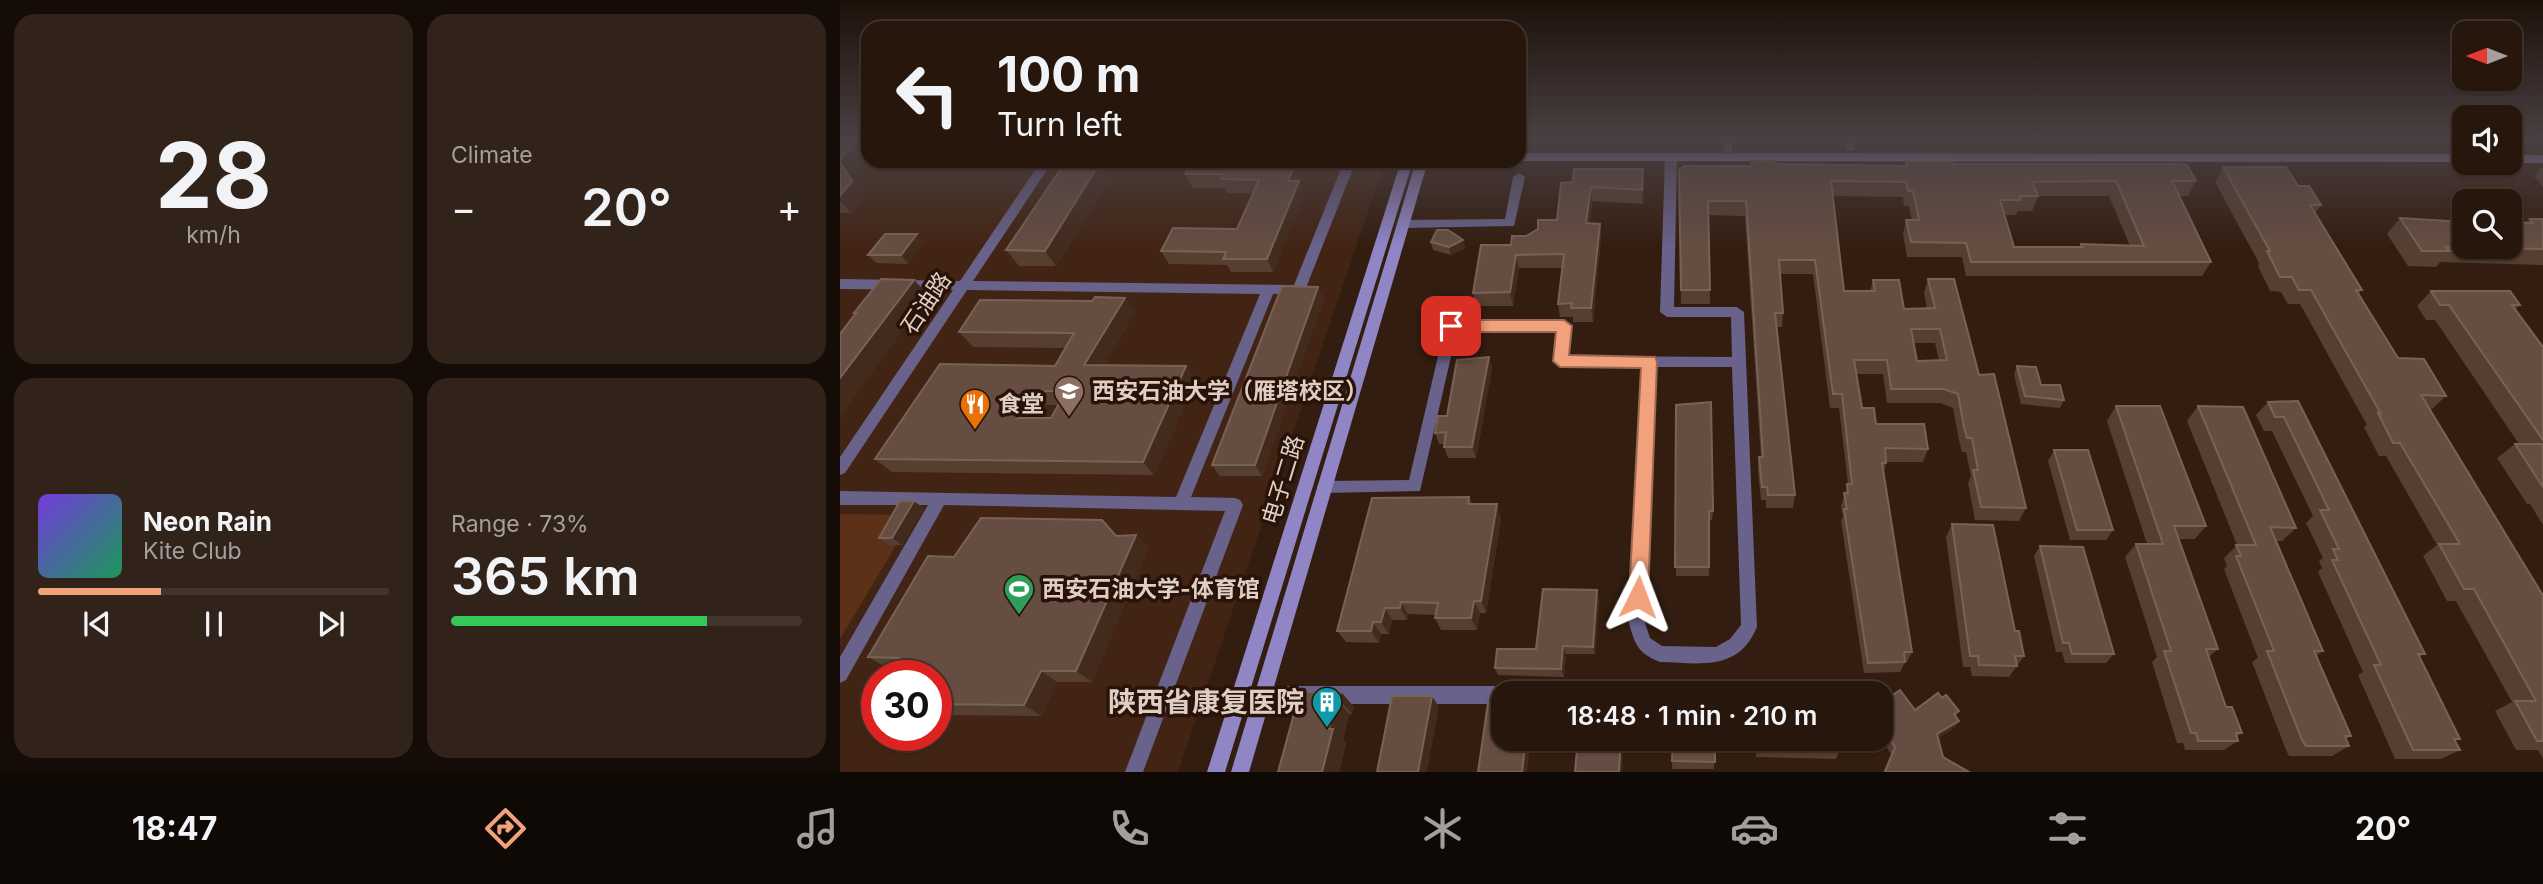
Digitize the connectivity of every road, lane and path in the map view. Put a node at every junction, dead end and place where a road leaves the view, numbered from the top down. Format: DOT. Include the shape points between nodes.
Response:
graph roads {
  1 [pos="1037,175"];
  2 [pos="1344,175"];
  3 [pos="1403,175"];
  4 [pos="1418,175"];
  5 [pos="1671,175"];
  6 [pos="1519,177"];
  7 [pos="1403,224"];
  8 [pos="840,284"];
  9 [pos="963,285"];
  10 [pos="1268,289"];
  11 [pos="1649,362"];
  12 [pos="1739,362"];
  13 [pos="840,469"];
  14 [pos="1325,487"];
  15 [pos="840,498"];
  16 [pos="940,498"];
  17 [pos="1180,505"];
  18 [pos="840,674"];
  19 [pos="1263,695"];
  20 [pos="1491,695"];
  21 [pos="1134,772"];
  22 [pos="1216,772"];
  23 [pos="1240,772"];
  1 -- 9 [label="street, 石油路"];
  2 -- 10 [label="street" via="1299,290"];
  3 -- 22 [label="main road, 电子二路"];
  4 -- 7 [label="main road, 电子二路"];
  5 -- 12 [label="street" via="1667,312 1737,312"];
  6 -- 7 [label="street" via="1510,223"];
  7 -- 14 [label="main road, 电子二路"];
  8 -- 9 [label="street"];
  9 -- 10 [label="street"];
  9 -- 13 [label="street, 石油路"];
  10 -- 17 [label="street"];
  11 -- 12 [label="street"];
  11 -- 12 [label="street" via="1637,623 1643,643 1660,654 1717,655 1736,645 1749,627"];
  11 -- 14 [label="street" via="1560,361 1564,326 1451,326 1415,486"];
  14 -- 19 [label="main road, 电子二路"];
  15 -- 16 [label="street"];
  16 -- 17 [label="street"];
  16 -- 18 [label="street"];
  17 -- 21 [label="street" via="1235,505"];
  19 -- 20 [label="street"];
  19 -- 23 [label="main road, 电子二路"];
}
